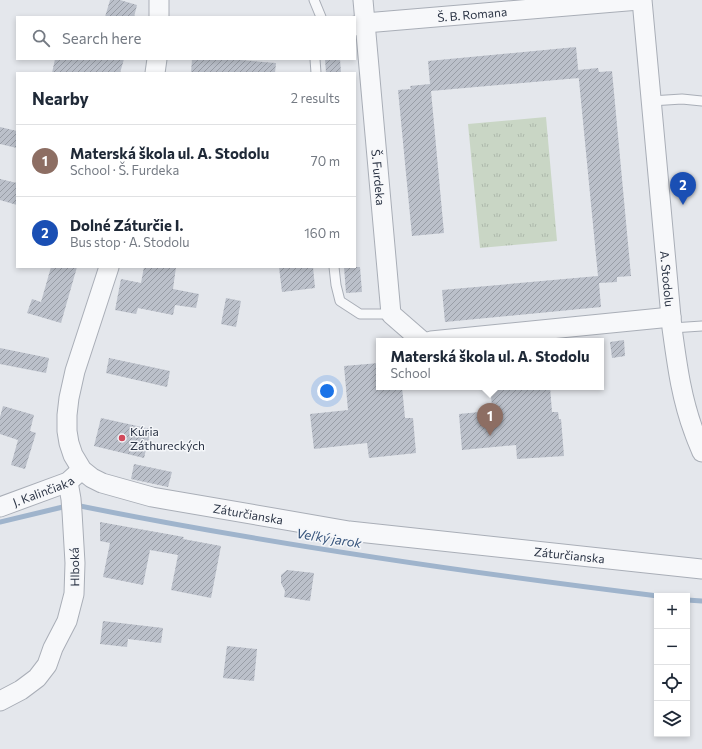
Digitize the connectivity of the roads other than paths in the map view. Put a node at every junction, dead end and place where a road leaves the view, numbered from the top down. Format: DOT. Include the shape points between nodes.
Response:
graph roads {
  1 [pos="159,0"];
  2 [pos="314,0"];
  3 [pos="363,0"];
  4 [pos="639,0"];
  5 [pos="642,0"];
  6 [pos="159,16"];
  7 [pos="321,16"];
  8 [pos="360,24"];
  9 [pos="157,60"];
  10 [pos="315,60"];
  11 [pos="155,72"];
  12 [pos="316,72"];
  13 [pos="651,101"];
  14 [pos="702,101"];
  15 [pos="109,268"];
  16 [pos="334,268"];
  17 [pos="391,314"];
  18 [pos="671,322"];
  19 [pos="702,326"];
  20 [pos="419,338"];
  21 [pos="469,338"];
  22 [pos="702,452"];
  23 [pos="73,490"];
  24 [pos="0,507"];
  25 [pos="702,569"];
  26 [pos="53,648"];
  27 [pos="0,693"];
  28 [pos="0,701"];
  1 -- 6 [label="street"];
  2 -- 7 [label="lane"];
  3 -- 8 [label="street, Š. Furdeka"];
  4 -- 8 [label="street, Š. B. Romana"];
  5 -- 13 [label="street, A. Stodolu"];
  8 -- 17 [label="street, Š. Furdeka"];
  9 -- 11 [label="street"];
  10 -- 12 [label="lane"];
  13 -- 14 [label="lane"];
  13 -- 18 [label="street, A. Stodolu"];
  15 -- 23 [label="street, Záturčianska" via="69,398 67,431 74,456"];
  16 -- 17 [label="lane" via="340,301 360,314"];
  17 -- 20 [label="street"];
  18 -- 19 [label="lane"];
  18 -- 21 [label="street"];
  18 -- 22 [label="street, A. Stodolu" via="680,387 688,418"];
  23 -- 24 [label="street, J. Kalinčiaka"];
  23 -- 25 [label="street, Záturčianska" via="92,478 102,484 152,497 349,531"];
  23 -- 26 [label="street, Hlboká" via="74,594 67,621"];
  26 -- 27 [label="street, Hlboká"];
  26 -- 28 [label="street, Hlboká" via="47,665 36,678 21,690"];
}
